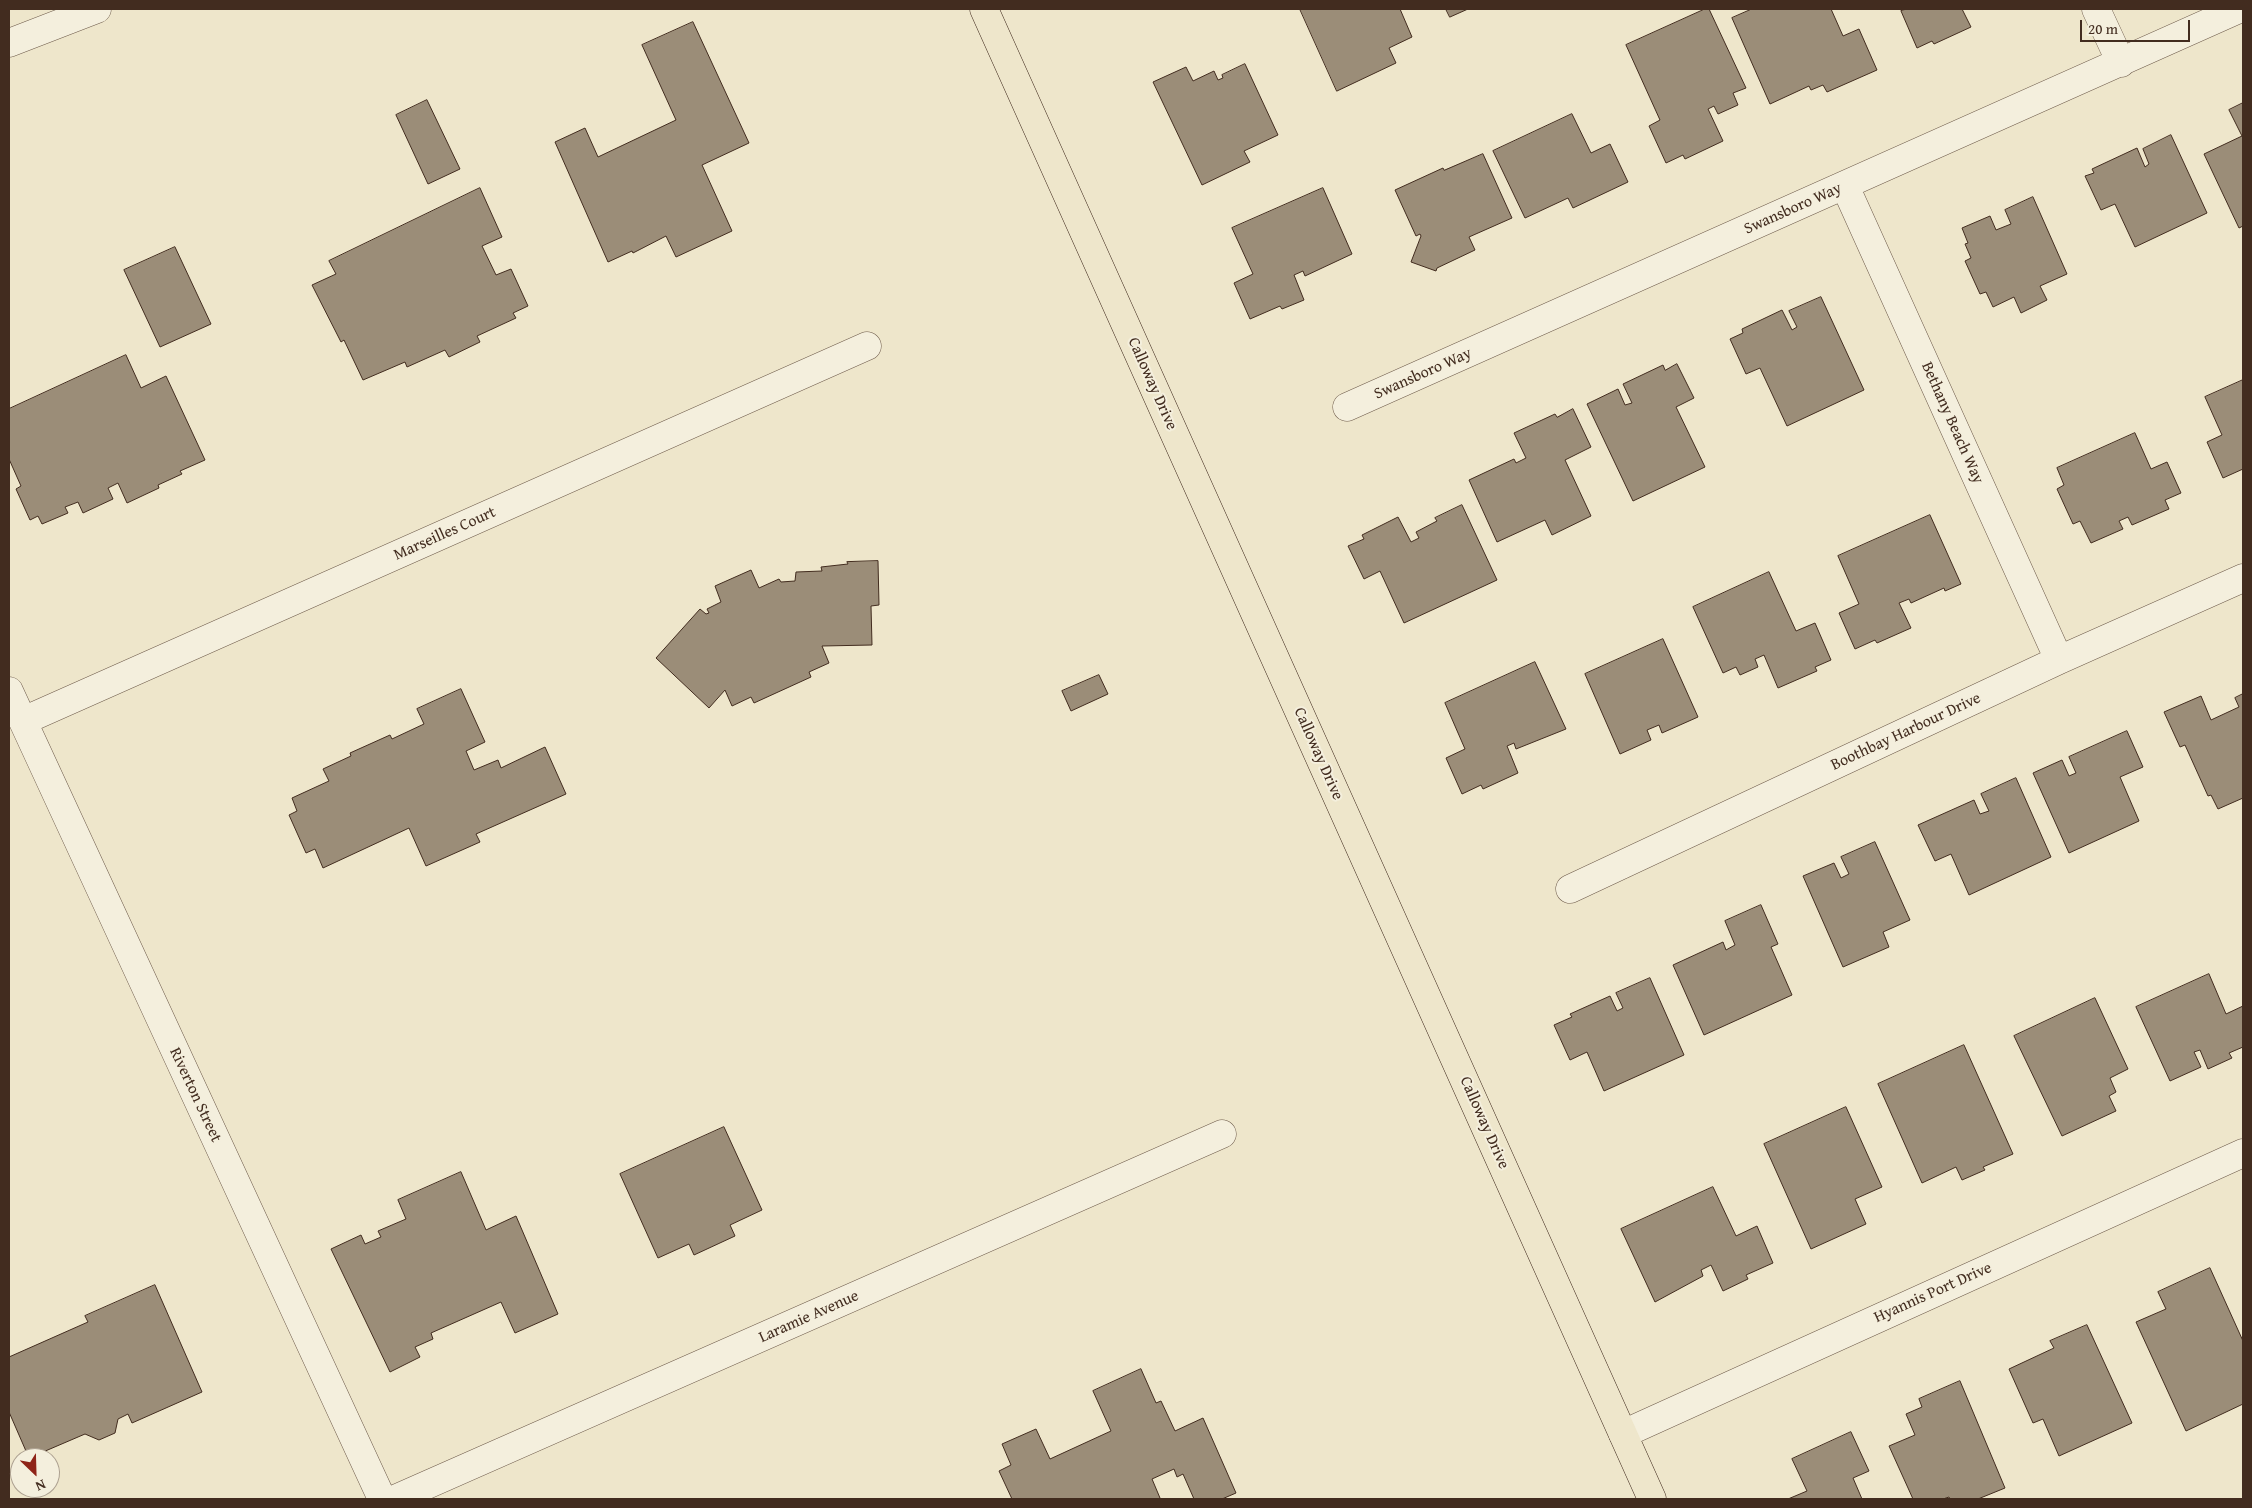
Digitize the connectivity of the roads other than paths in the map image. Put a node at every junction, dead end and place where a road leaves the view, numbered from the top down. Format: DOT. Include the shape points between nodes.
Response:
graph roads {
  1 [pos="97,9"];
  2 [pos="984,9"];
  3 [pos="2096,9"];
  4 [pos="2239,9"];
  5 [pos="9,43"];
  6 [pos="2120,63"];
  7 [pos="1845,186"];
  8 [pos="867,346"];
  9 [pos="1347,408"];
  10 [pos="2243,578"];
  11 [pos="2059,660"];
  12 [pos="9,691"];
  13 [pos="22,721"];
  14 [pos="1570,889"];
  15 [pos="1222,1134"];
  16 [pos="2243,1153"];
  17 [pos="1623,1434"];
  18 [pos="382,1499"];
  19 [pos="395,1499"];
  20 [pos="1652,1499"];
  1 -- 5 [label="street"];
  2 -- 17 [label="main road, Calloway Drive"];
  3 -- 6 [label="street"];
  4 -- 6 [label="street, Swansboro Way"];
  6 -- 7 [label="street, Swansboro Way"];
  7 -- 9 [label="street, Swansboro Way"];
  7 -- 11 [label="street, Bethany Beach Way"];
  8 -- 13 [label="street, Marseilles Court"];
  10 -- 11 [label="street, Boothbay Harbour Drive"];
  11 -- 14 [label="street, Boothbay Harbour Drive"];
  12 -- 13 [label="street, Riverton Street"];
  13 -- 18 [label="street, Riverton Street"];
  15 -- 19 [label="street, Laramie Avenue"];
  16 -- 17 [label="street, Hyannis Port Drive"];
  17 -- 20 [label="main road, Calloway Drive"];
}
